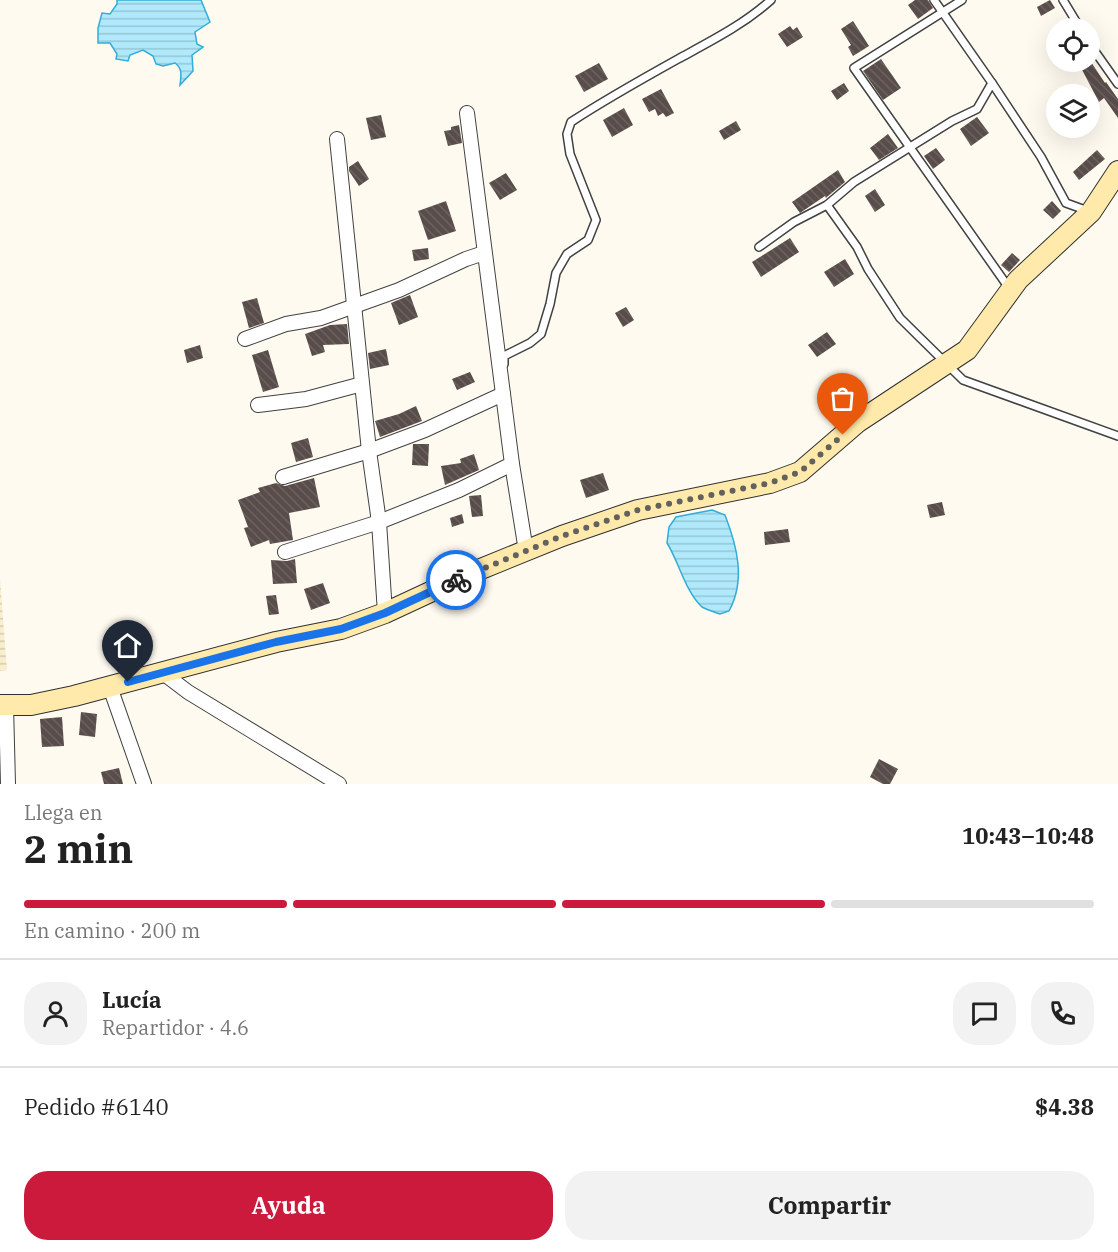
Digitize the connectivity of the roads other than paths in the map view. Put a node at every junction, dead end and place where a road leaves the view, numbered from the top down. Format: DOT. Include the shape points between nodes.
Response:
graph roads {
  1 [pos="771,0"];
  2 [pos="934,0"];
  3 [pos="962,0"];
  4 [pos="1063,0"];
  5 [pos="944,12"];
  6 [pos="1074,18"];
  7 [pos="1100,59"];
  8 [pos="992,83"];
  9 [pos="1118,84"];
  10 [pos="466,113"];
  11 [pos="337,139"];
  12 [pos="910,148"];
  13 [pos="1118,171"];
  14 [pos="827,205"];
  15 [pos="1091,212"];
  16 [pos="759,247"];
  17 [pos="484,253"];
  18 [pos="1011,290"];
  19 [pos="356,305"];
  20 [pos="245,339"];
  21 [pos="946,364"];
  22 [pos="362,384"];
  23 [pos="503,394"];
  24 [pos="258,405"];
  25 [pos="1118,436"];
  26 [pos="369,451"];
  27 [pos="512,464"];
  28 [pos="284,477"];
  29 [pos="379,522"];
  30 [pos="526,551"];
  31 [pos="285,552"];
  32 [pos="385,613"];
  33 [pos="163,673"];
  34 [pos="110,687"];
  35 [pos="3,705"];
  36 [pos="8,784"];
  37 [pos="144,784"];
  38 [pos="339,784"];
  1 -- 23 [label="lane" via="710,43 572,122 567,134 570,154 596,220 588,240 567,254 556,273 541,334 504,356"];
  2 -- 5 [label="lane"];
  3 -- 5 [label="lane"];
  4 -- 6 [label="lane"];
  5 -- 8 [label="lane"];
  5 -- 12 [label="lane" via="854,68"];
  7 -- 9 [label="lane"];
  8 -- 12 [label="lane" via="977,109"];
  8 -- 15 [label="lane" via="1066,203"];
  10 -- 17 [label="street"];
  11 -- 19 [label="street"];
  12 -- 14 [label="lane" via="854,182"];
  12 -- 18 [label="lane"];
  13 -- 15 [label="street"];
  14 -- 16 [label="lane"];
  14 -- 21 [label="lane" via="900,318"];
  15 -- 18 [label="street"];
  17 -- 19 [label="street"];
  17 -- 23 [label="street"];
  18 -- 21 [label="street" via="967,350"];
  19 -- 20 [label="street"];
  19 -- 22 [label="street"];
  21 -- 25 [label="lane" via="963,380"];
  21 -- 30 [label="street" via="858,422 800,472 770,483 638,510"];
  22 -- 24 [label="street" via="306,399"];
  22 -- 26 [label="street"];
  23 -- 26 [label="street"];
  23 -- 27 [label="street"];
  26 -- 28 [label="street"];
  26 -- 29 [label="street"];
  27 -- 29 [label="street"];
  27 -- 30 [label="street"];
  29 -- 31 [label="street"];
  29 -- 32 [label="street"];
  30 -- 32 [label="street"];
  32 -- 33 [label="street" via="341,629"];
  33 -- 34 [label="street"];
  33 -- 38 [label="street"];
  34 -- 35 [label="street" via="31,705"];
  34 -- 37 [label="street"];
  35 -- 36 [label="street"];
}
